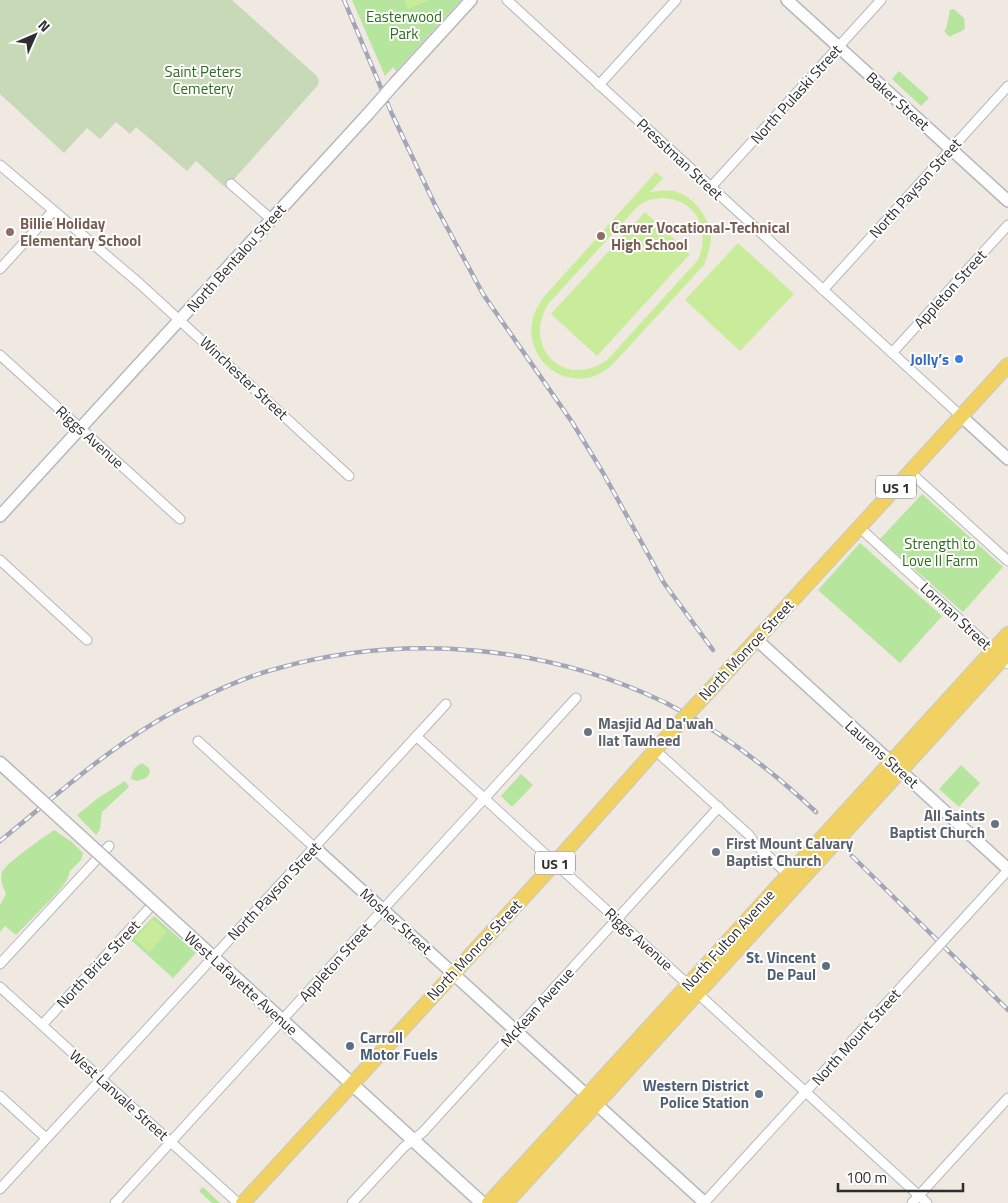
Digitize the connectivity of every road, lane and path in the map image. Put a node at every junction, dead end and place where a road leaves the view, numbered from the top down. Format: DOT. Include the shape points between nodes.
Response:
graph roads {
  1 [pos="470,0"];
  2 [pos="507,0"];
  3 [pos="676,0"];
  4 [pos="787,0"];
  5 [pos="882,0"];
  6 [pos="839,47"];
  7 [pos="599,84"];
  8 [pos="1008,86"];
  9 [pos="951,149"];
  10 [pos="0,165"];
  11 [pos="231,184"];
  12 [pos="711,187"];
  13 [pos="1008,201"];
  14 [pos="53,211"];
  15 [pos="271,219"];
  16 [pos="1008,225"];
  17 [pos="0,269"];
  18 [pos="822,290"];
  19 [pos="180,320"];
  20 [pos="892,353"];
  21 [pos="0,355"];
  22 [pos="1008,365"];
  23 [pos="961,416"];
  24 [pos="80,428"];
  25 [pos="1008,460"];
  26 [pos="910,472"];
  27 [pos="349,476"];
  28 [pos="0,516"];
  29 [pos="180,519"];
  30 [pos="859,527"];
  31 [pos="0,560"];
  32 [pos="1008,561"];
  33 [pos="1008,634"];
  34 [pos="756,639"];
  35 [pos="87,640"];
  36 [pos="1003,656"];
  37 [pos="576,698"];
  38 [pos="446,704"];
  39 [pos="416,736"];
  40 [pos="198,741"];
  41 [pos="655,750"];
  42 [pos="0,763"];
  43 [pos="896,767"];
  44 [pos="485,798"];
  45 [pos="719,807"];
  46 [pos="109,846"];
  47 [pos="314,847"];
  48 [pos="101,855"];
  49 [pos="555,863"];
  50 [pos="1008,870"];
  51 [pos="793,879"];
  52 [pos="383,909"];
  53 [pos="617,919"];
  54 [pos="213,957"];
  55 [pos="0,964"];
  56 [pos="453,973"];
  57 [pos="0,986"];
  58 [pos="694,988"];
  59 [pos="282,1020"];
  60 [pos="42,1025"];
  61 [pos="516,1030"];
  62 [pos="101,1078"];
  63 [pos="352,1084"];
  64 [pos="806,1092"];
  65 [pos="0,1096"];
  66 [pos="1008,1098"];
  67 [pos="592,1100"];
  68 [pos="46,1138"];
  69 [pos="413,1140"];
  70 [pos="171,1142"];
  71 [pos="0,1189"];
  72 [pos="919,1195"];
  73 [pos="115,1203"];
  74 [pos="238,1203"];
  75 [pos="243,1203"];
  76 [pos="352,1203"];
  77 [pos="482,1203"];
  78 [pos="489,1203"];
  79 [pos="506,1203"];
  80 [pos="704,1203"];
  81 [pos="912,1203"];
  82 [pos="927,1203"];
  1 -- 15 [label="street, North Bentalou Street, bridge"];
  2 -- 7 [label="street, Presstman Street"];
  3 -- 7 [label="street"];
  4 -- 6 [label="street, Baker Street"];
  5 -- 6 [label="street, North Pulaski Street"];
  6 -- 9 [label="street, Baker Street"];
  6 -- 12 [label="street, North Pulaski Street"];
  7 -- 12 [label="street, Presstman Street"];
  8 -- 9 [label="street, North Payson Street"];
  9 -- 13 [label="street, Baker Street"];
  9 -- 18 [label="street, North Payson Street"];
  10 -- 14 [label="street, Winchester Street"];
  11 -- 15 [label="street"];
  12 -- 18 [label="street, Presstman Street"];
  14 -- 17 [label="street"];
  14 -- 19 [label="street, Winchester Street"];
  15 -- 19 [label="street, North Bentalou Street"];
  16 -- 20 [label="street, Appleton Street"];
  18 -- 20 [label="street, Presstman Street"];
  19 -- 24 [label="street, North Bentalou Street"];
  19 -- 27 [label="street, Winchester Street"];
  20 -- 23 [label="street, Presstman Street"];
  21 -- 24 [label="street, Riggs Avenue"];
  22 -- 23 [label="main road, North Monroe Street / US 1"];
  23 -- 25 [label="street, Presstman Street"];
  23 -- 26 [label="main road, North Monroe Street / US 1"];
  24 -- 28 [label="street, North Bentalou Street"];
  24 -- 29 [label="street, Riggs Avenue"];
  26 -- 30 [label="main road, North Monroe Street / US 1"];
  26 -- 32 [label="street"];
  30 -- 34 [label="main road, North Monroe Street / US 1"];
  30 -- 36 [label="street, Lorman Street"];
  31 -- 35 [label="street"];
  33 -- 36 [label="main road, North Fulton Avenue"];
  34 -- 41 [label="main road, North Monroe Street / US 1, bridge"];
  34 -- 43 [label="street, Laurens Street"];
  36 -- 43 [label="main road, North Fulton Avenue"];
  37 -- 44 [label="street, Appleton Street"];
  38 -- 39 [label="street, North Payson Street"];
  39 -- 44 [label="street, Riggs Avenue"];
  39 -- 47 [label="street, North Payson Street"];
  40 -- 47 [label="street, Mosher Street"];
  41 -- 45 [label="street"];
  41 -- 49 [label="main road, North Monroe Street / US 1"];
  42 -- 54 [label="main road, West Lafayette Avenue, bridge"];
  43 -- 50 [label="street, Laurens Street"];
  43 -- 51 [label="main road, North Fulton Avenue"];
  44 -- 49 [label="street, Riggs Avenue"];
  44 -- 52 [label="street, Appleton Street"];
  45 -- 51 [label="street"];
  45 -- 53 [label="street, McKean Avenue"];
  46 -- 48 [label="street"];
  47 -- 52 [label="street, Mosher Street"];
  47 -- 54 [label="street, North Payson Street"];
  48 -- 55 [label="street"];
  48 -- 60 [label="street, North Brice Street" via="154,903"];
  49 -- 53 [label="street, Riggs Avenue"];
  49 -- 56 [label="main road, North Monroe Street / US 1"];
  50 -- 64 [label="street, North Mount Street, bridge"];
  51 -- 58 [label="main road, North Fulton Avenue"];
  52 -- 56 [label="street, Mosher Street"];
  52 -- 59 [label="street, Appleton Street"];
  53 -- 58 [label="street, Riggs Avenue"];
  53 -- 61 [label="street, McKean Avenue"];
  54 -- 59 [label="main road, West Lafayette Avenue"];
  54 -- 62 [label="street, North Payson Street"];
  56 -- 61 [label="street, Mosher Street"];
  56 -- 63 [label="main road, North Monroe Street / US 1"];
  57 -- 60 [label="street, West Lanvale Street"];
  58 -- 64 [label="street, Riggs Avenue"];
  58 -- 67 [label="main road, North Fulton Avenue"];
  59 -- 63 [label="main road, West Lafayette Avenue"];
  59 -- 70 [label="street, Appleton Street"];
  60 -- 62 [label="street, West Lanvale Street"];
  61 -- 67 [label="street, Mosher Street"];
  61 -- 69 [label="street, McKean Avenue"];
  62 -- 68 [label="street, North Payson Street"];
  62 -- 70 [label="street, West Lanvale Street"];
  63 -- 69 [label="main road, West Lafayette Avenue"];
  63 -- 75 [label="main road, North Monroe Street / US 1"];
  64 -- 72 [label="street, Riggs Avenue"];
  64 -- 80 [label="street, North Mount Street"];
  65 -- 68 [label="street"];
  66 -- 72 [label="street"];
  67 -- 78 [label="main road, North Fulton Avenue"];
  67 -- 79 [label="main road, North Fulton Avenue"];
  67 -- 80 [label="street, Mosher Street"];
  68 -- 71 [label="street, North Payson Street"];
  69 -- 76 [label="street, McKean Avenue"];
  69 -- 77 [label="main road, West Lafayette Avenue"];
  70 -- 73 [label="street, Appleton Street"];
  70 -- 74 [label="street, West Lanvale Street"];
  72 -- 81 [label="street"];
  72 -- 82 [label="street, Riggs Avenue"];
}
